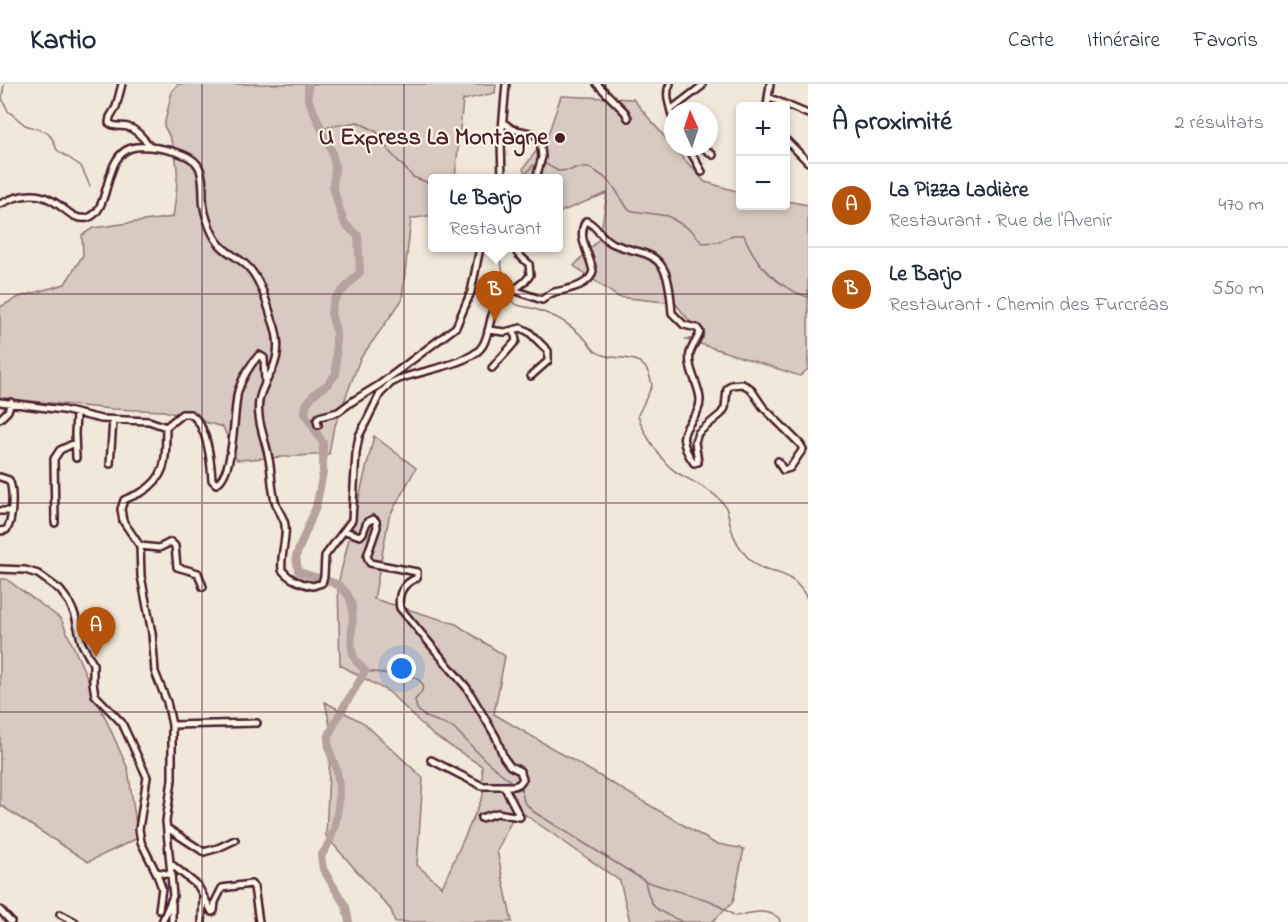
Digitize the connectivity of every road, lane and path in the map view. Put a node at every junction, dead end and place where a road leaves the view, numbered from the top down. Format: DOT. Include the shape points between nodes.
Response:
graph roads {
  1 [pos="122,84"];
  2 [pos="506,84"];
  3 [pos="597,84"];
  4 [pos="670,84"];
  5 [pos="770,84"];
  6 [pos="702,86"];
  7 [pos="768,97"];
  8 [pos="670,102"];
  9 [pos="681,102"];
  10 [pos="767,102"];
  11 [pos="808,114"];
  12 [pos="628,118"];
  13 [pos="503,122"];
  14 [pos="790,144"];
  15 [pos="151,147"];
  16 [pos="694,156"];
  17 [pos="808,162"];
  18 [pos="702,172"];
  19 [pos="502,174"];
  20 [pos="538,174"];
  21 [pos="0,204"];
  22 [pos="479,252"];
  23 [pos="517,252"];
  24 [pos="509,293"];
  25 [pos="489,330"];
  26 [pos="514,330"];
  27 [pos="492,368"];
  28 [pos="397,371"];
  29 [pos="531,375"];
  30 [pos="405,377"];
  31 [pos="265,383"];
  32 [pos="391,383"];
  33 [pos="0,402"];
  34 [pos="11,402"];
  35 [pos="76,413"];
  36 [pos="0,418"];
  37 [pos="113,420"];
  38 [pos="318,425"];
  39 [pos="166,427"];
  40 [pos="75,443"];
  41 [pos="76,458"];
  42 [pos="778,461"];
  43 [pos="110,464"];
  44 [pos="0,477"];
  45 [pos="0,511"];
  46 [pos="11,511"];
  47 [pos="55,523"];
  48 [pos="0,531"];
  49 [pos="345,531"];
  50 [pos="140,546"];
  51 [pos="0,569"];
  52 [pos="203,587"];
  53 [pos="257,723"];
  54 [pos="172,725"];
  55 [pos="431,760"];
  56 [pos="504,786"];
  57 [pos="481,818"];
  58 [pos="167,828"];
  59 [pos="235,840"];
  60 [pos="171,864"];
  61 [pos="156,872"];
  62 [pos="172,875"];
  63 [pos="203,895"];
  64 [pos="172,900"];
  65 [pos="0,910"];
  66 [pos="159,910"];
  67 [pos="60,914"];
  68 [pos="11,922"];
  69 [pos="75,922"];
  70 [pos="162,922"];
  71 [pos="172,922"];
  72 [pos="202,922"];
  73 [pos="259,922"];
  1 -- 15 [label="street" via="109,123 127,126"];
  2 -- 13 [label="street"];
  3 -- 12 [label="street"];
  4 -- 8 [label="street"];
  5 -- 7 [label="street"];
  6 -- 9 [label="street"];
  7 -- 10 [label="street"];
  7 -- 11 [label="street"];
  13 -- 19 [label="street"];
  13 -- 20 [label="street" via="540,140"];
  14 -- 17 [label="street"];
  15 -- 21 [label="street" via="131,148 120,155 97,211 89,217 73,214 41,195 18,196"];
  15 -- 31 [label="street" via="193,159 202,171 204,208 214,237 255,277 266,299 276,332 276,359"];
  16 -- 18 [label="street"];
  22 -- 28 [label="street" via="471,292 456,327"];
  23 -- 24 [label="street" via="530,270 528,279"];
  24 -- 25 [label="street" via="495,306"];
  24 -- 42 [label="street" via="542,300 552,292 589,280 593,271 582,236 586,221 610,242 654,257 664,268 672,313 684,325 700,332 690,353 700,399 699,409 684,432 689,456 694,463 698,462 698,433 725,408 727,389 742,384 750,388 756,400 803,450 790,468 783,470"];
  25 -- 26 [label="street"];
  25 -- 30 [label="street" via="474,354"];
  26 -- 27 [label="street" via="516,341"];
  26 -- 29 [label="street" via="529,332 548,351 549,361"];
  28 -- 30 [label="street" via="398,376"];
  28 -- 32 [label="street"];
  28 -- 38 [label="street" via="339,412 319,417"];
  30 -- 32 [label="street"];
  31 -- 39 [label="street" via="264,358 259,355 239,389 231,450 218,484 212,480 208,445 197,419 186,413"];
  31 -- 49 [label="street" via="259,411 275,502 285,524 282,570 309,586 319,585 328,549"];
  32 -- 49 [label="street" via="380,394 359,436 354,514"];
  33 -- 34 [label="street"];
  34 -- 35 [label="street"];
  34 -- 36 [label="street"];
  35 -- 37 [label="street"];
  35 -- 40 [label="street"];
  37 -- 39 [label="street" via="143,420"];
  37 -- 43 [label="street"];
  39 -- 50 [label="street" via="163,470 147,488 121,505 123,521"];
  40 -- 41 [label="street"];
  40 -- 47 [label="street" via="60,450 54,459"];
  44 -- 46 [label="street" via="12,484"];
  45 -- 46 [label="street"];
  46 -- 48 [label="street" via="10,527"];
  49 -- 56 [label="street" via="360,536 367,522 376,520 367,556 370,563 417,572 417,578 403,588 400,608 467,688 504,758 523,775 517,785"];
  50 -- 52 [label="street" via="159,548 173,543 177,567 198,573"];
  50 -- 54 [label="street" via="157,680"];
  51 -- 61 [label="street" via="38,574 69,602 82,644 93,664 95,695 122,723 147,777 139,829"];
  53 -- 54 [label="street"];
  54 -- 58 [label="street"];
  55 -- 56 [label="street" via="482,786"];
  56 -- 57 [label="street" via="520,817 497,813"];
  58 -- 59 [label="street" via="204,852"];
  58 -- 60 [label="street"];
  60 -- 62 [label="street"];
  60 -- 63 [label="street"];
  61 -- 62 [label="street"];
  61 -- 66 [label="street" via="162,888"];
  62 -- 64 [label="street"];
  63 -- 72 [label="street"];
  63 -- 73 [label="street" via="212,912 222,888 251,884"];
  64 -- 70 [label="street"];
  64 -- 71 [label="street"];
  65 -- 68 [label="street"];
  67 -- 69 [label="street"];
}
